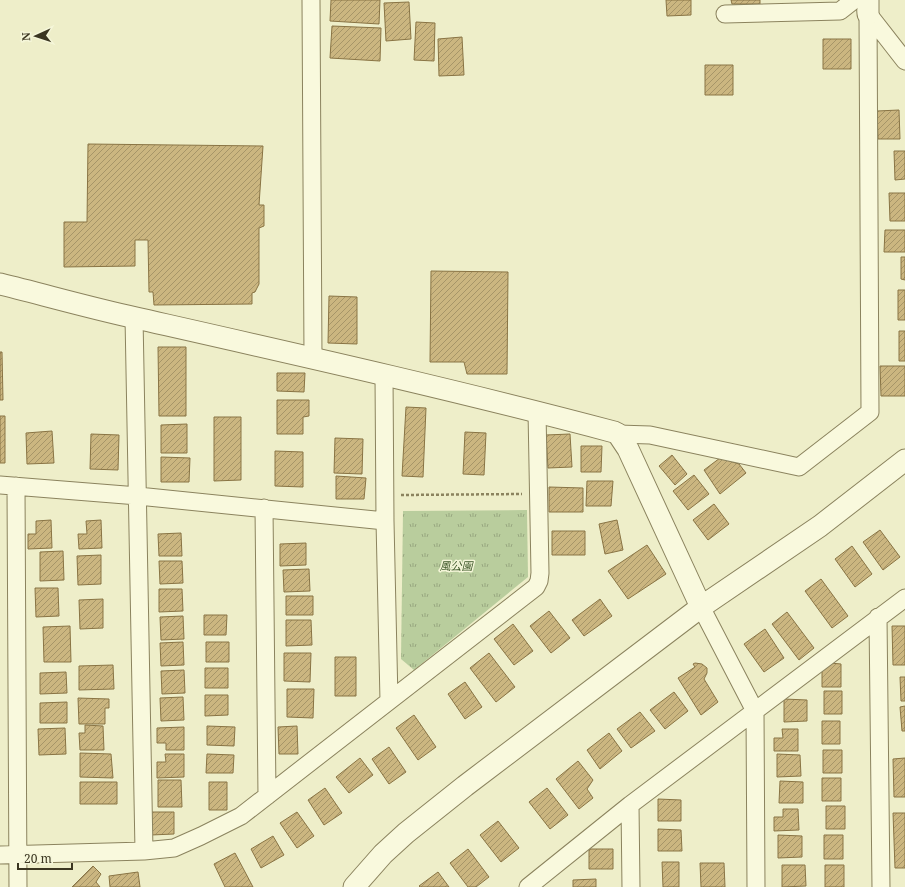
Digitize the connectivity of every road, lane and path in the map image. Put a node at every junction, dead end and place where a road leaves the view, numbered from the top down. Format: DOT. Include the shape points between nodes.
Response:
graph roads {
  1 [pos="311,0"];
  2 [pos="862,4"];
  3 [pos="725,14"];
  4 [pos="905,61"];
  5 [pos="0,284"];
  6 [pos="134,317"];
  7 [pos="313,358"];
  8 [pos="384,375"];
  9 [pos="536,412"];
  10 [pos="618,434"];
  11 [pos="905,460"];
  12 [pos="8,486"];
  13 [pos="538,494"];
  14 [pos="385,495"];
  15 [pos="138,496"];
  16 [pos="264,508"];
  17 [pos="385,521"];
  18 [pos="905,598"];
  19 [pos="701,607"];
  20 [pos="878,618"];
  21 [pos="389,701"];
  22 [pos="755,711"];
  23 [pos="267,796"];
  24 [pos="630,805"];
  25 [pos="144,851"];
  26 [pos="17,854"];
  27 [pos="0,855"];
  28 [pos="18,887"];
  29 [pos="354,887"];
  30 [pos="528,887"];
  31 [pos="631,887"];
  32 [pos="756,887"];
  33 [pos="881,887"];
  1 -- 7 [label="street"];
  2 -- 3 [label="street" via="840,11"];
  2 -- 4 [label="street"];
  2 -- 10 [label="street" via="870,412 799,467 650,435"];
  5 -- 6 [label="street"];
  6 -- 7 [label="street"];
  6 -- 15 [label="street"];
  7 -- 8 [label="street"];
  8 -- 9 [label="street"];
  8 -- 14 [label="street"];
  9 -- 10 [label="street"];
  9 -- 13 [label="street"];
  10 -- 19 [label="street" via="634,460"];
  11 -- 19 [label="street" via="820,526"];
  12 -- 15 [label="street"];
  12 -- 26 [label="street"];
  13 -- 14 [label="path"];
  13 -- 21 [label="street" via="540,573 536,588"];
  14 -- 17 [label="street"];
  15 -- 16 [label="street"];
  15 -- 25 [label="street"];
  16 -- 17 [label="street"];
  16 -- 23 [label="street"];
  17 -- 21 [label="street"];
  18 -- 20 [label="street"];
  19 -- 22 [label="street"];
  19 -- 29 [label="street" via="406,833 383,854"];
  20 -- 22 [label="street"];
  20 -- 33 [label="street"];
  21 -- 23 [label="street"];
  22 -- 24 [label="street"];
  22 -- 32 [label="street"];
  23 -- 25 [label="street" via="241,816 201,836 174,848"];
  24 -- 30 [label="street"];
  24 -- 31 [label="street"];
  25 -- 26 [label="street"];
  26 -- 27 [label="street"];
  26 -- 28 [label="street"];
}
